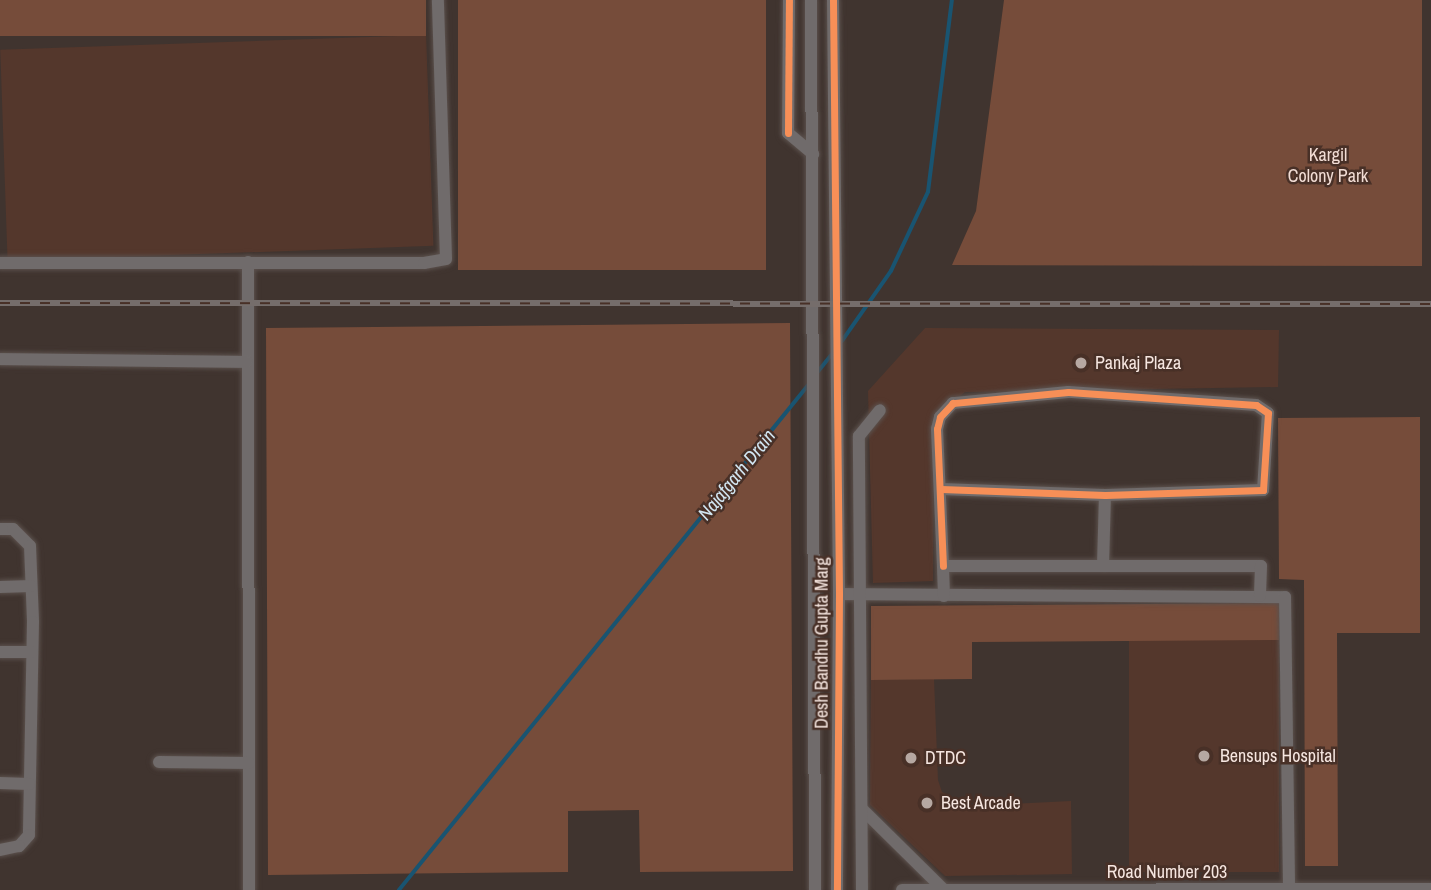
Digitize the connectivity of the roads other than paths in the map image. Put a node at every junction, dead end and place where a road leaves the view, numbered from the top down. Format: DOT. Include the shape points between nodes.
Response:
graph roads {
  1 [pos="439,0"];
  2 [pos="789,0"];
  3 [pos="811,0"];
  4 [pos="833,0"];
  5 [pos="813,154"];
  6 [pos="248,262"];
  7 [pos="0,263"];
  8 [pos="0,359"];
  9 [pos="247,362"];
  10 [pos="880,410"];
  11 [pos="941,489"];
  12 [pos="1105,495"];
  13 [pos="0,529"];
  14 [pos="943,566"];
  15 [pos="1103,566"];
  16 [pos="31,586"];
  17 [pos="0,587"];
  18 [pos="839,594"];
  19 [pos="858,595"];
  20 [pos="944,596"];
  21 [pos="1260,596"];
  22 [pos="0,652"];
  23 [pos="32,652"];
  24 [pos="159,762"];
  25 [pos="249,763"];
  26 [pos="0,783"];
  27 [pos="29,784"];
  28 [pos="863,810"];
  29 [pos="0,850"];
  30 [pos="1431,889"];
  31 [pos="249,890"];
  32 [pos="815,890"];
  33 [pos="837,890"];
  34 [pos="862,890"];
  35 [pos="902,890"];
  36 [pos="944,890"];
  37 [pos="1289,890"];
  1 -- 6 [label="street" via="446,259 424,263"];
  2 -- 5 [label="street" via="788,133"];
  3 -- 5 [label="street, Desh Bandhu Gupta Marg"];
  4 -- 18 [label="street, Desh Bandhu Gupta Marg"];
  5 -- 32 [label="street, Desh Bandhu Gupta Marg"];
  6 -- 7 [label="street"];
  6 -- 9 [label="street"];
  8 -- 9 [label="street"];
  9 -- 25 [label="street"];
  10 -- 19 [label="street" via="859,436"];
  11 -- 12 [label="street"];
  11 -- 12 [label="street" via="940,417 962,400 1068,392 1156,395 1256,405 1268,413 1263,490"];
  11 -- 14 [label="street"];
  12 -- 15 [label="street"];
  13 -- 16 [label="street" via="13,529 30,547"];
  14 -- 15 [label="street"];
  14 -- 20 [label="street"];
  15 -- 21 [label="street" via="1261,566"];
  16 -- 17 [label="street"];
  16 -- 23 [label="street"];
  18 -- 19 [label="street"];
  18 -- 33 [label="street, Desh Bandhu Gupta Marg"];
  19 -- 20 [label="street"];
  19 -- 28 [label="street"];
  20 -- 21 [label="street"];
  21 -- 37 [label="street" via="1285,597"];
  22 -- 23 [label="street"];
  23 -- 27 [label="street"];
  24 -- 25 [label="street"];
  25 -- 31 [label="street"];
  26 -- 27 [label="street"];
  27 -- 29 [label="street" via="29,835 19,846"];
  28 -- 34 [label="street"];
  28 -- 36 [label="street"];
  30 -- 37 [label="street, Road Number 203"];
  35 -- 36 [label="street, Road Number 203"];
  36 -- 37 [label="street, Road Number 203"];
}
